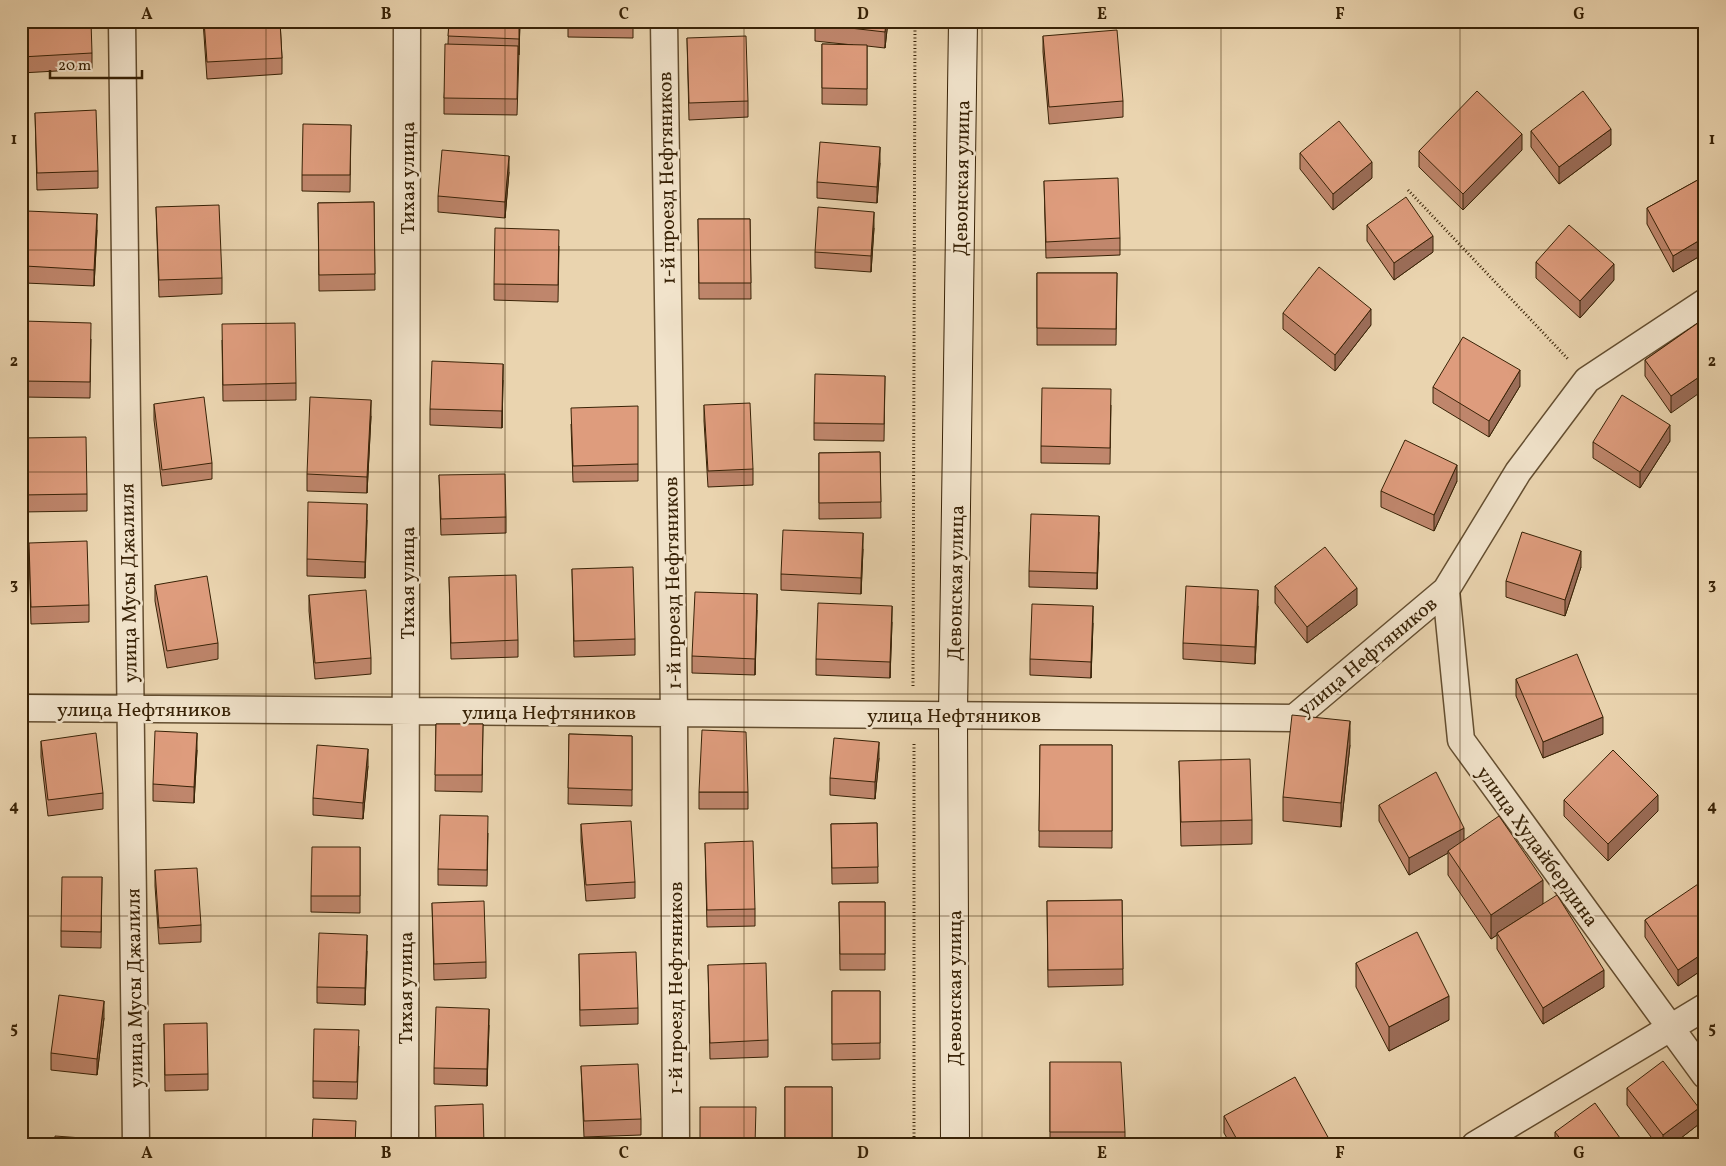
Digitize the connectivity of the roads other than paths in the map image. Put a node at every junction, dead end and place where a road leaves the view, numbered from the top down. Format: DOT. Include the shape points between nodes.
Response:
graph roads {
  1 [pos="122,21"];
  2 [pos="408,21"];
  3 [pos="664,21"];
  4 [pos="963,21"];
  5 [pos="1705,302"];
  6 [pos="1446,590"];
  7 [pos="21,708"];
  8 [pos="130,709"];
  9 [pos="406,711"];
  10 [pos="674,713"];
  11 [pos="952,715"];
  12 [pos="1705,1007"];
  13 [pos="1670,1027"];
  14 [pos="1705,1075"];
  15 [pos="136,1145"];
  16 [pos="405,1145"];
  17 [pos="676,1145"];
  18 [pos="955,1145"];
  19 [pos="1475,1145"];
  1 -- 8 [label="street, улица Мусы Джалиля"];
  2 -- 9 [label="street, Тихая улица"];
  3 -- 10 [label="street, 1-й проезд Нефтяников"];
  4 -- 11 [label="main road, Девонская улица"];
  5 -- 6 [label="street, улица Нефтяников" via="1587,380 1518,472"];
  6 -- 11 [label="street, улица Нефтяников" via="1294,718"];
  6 -- 13 [label="street, улица Худайбердина" via="1461,740"];
  7 -- 8 [label="street, улица Нефтяников"];
  8 -- 9 [label="street, улица Нефтяников"];
  8 -- 15 [label="street, улица Мусы Джалиля"];
  9 -- 10 [label="street, улица Нефтяников"];
  9 -- 16 [label="street, Тихая улица"];
  10 -- 11 [label="street, улица Нефтяников"];
  10 -- 17 [label="street, 1-й проезд Нефтяников"];
  11 -- 18 [label="main road, Девонская улица"];
  12 -- 13 [label="street"];
  13 -- 14 [label="street, улица Худайбердина"];
  13 -- 19 [label="street"];
}
